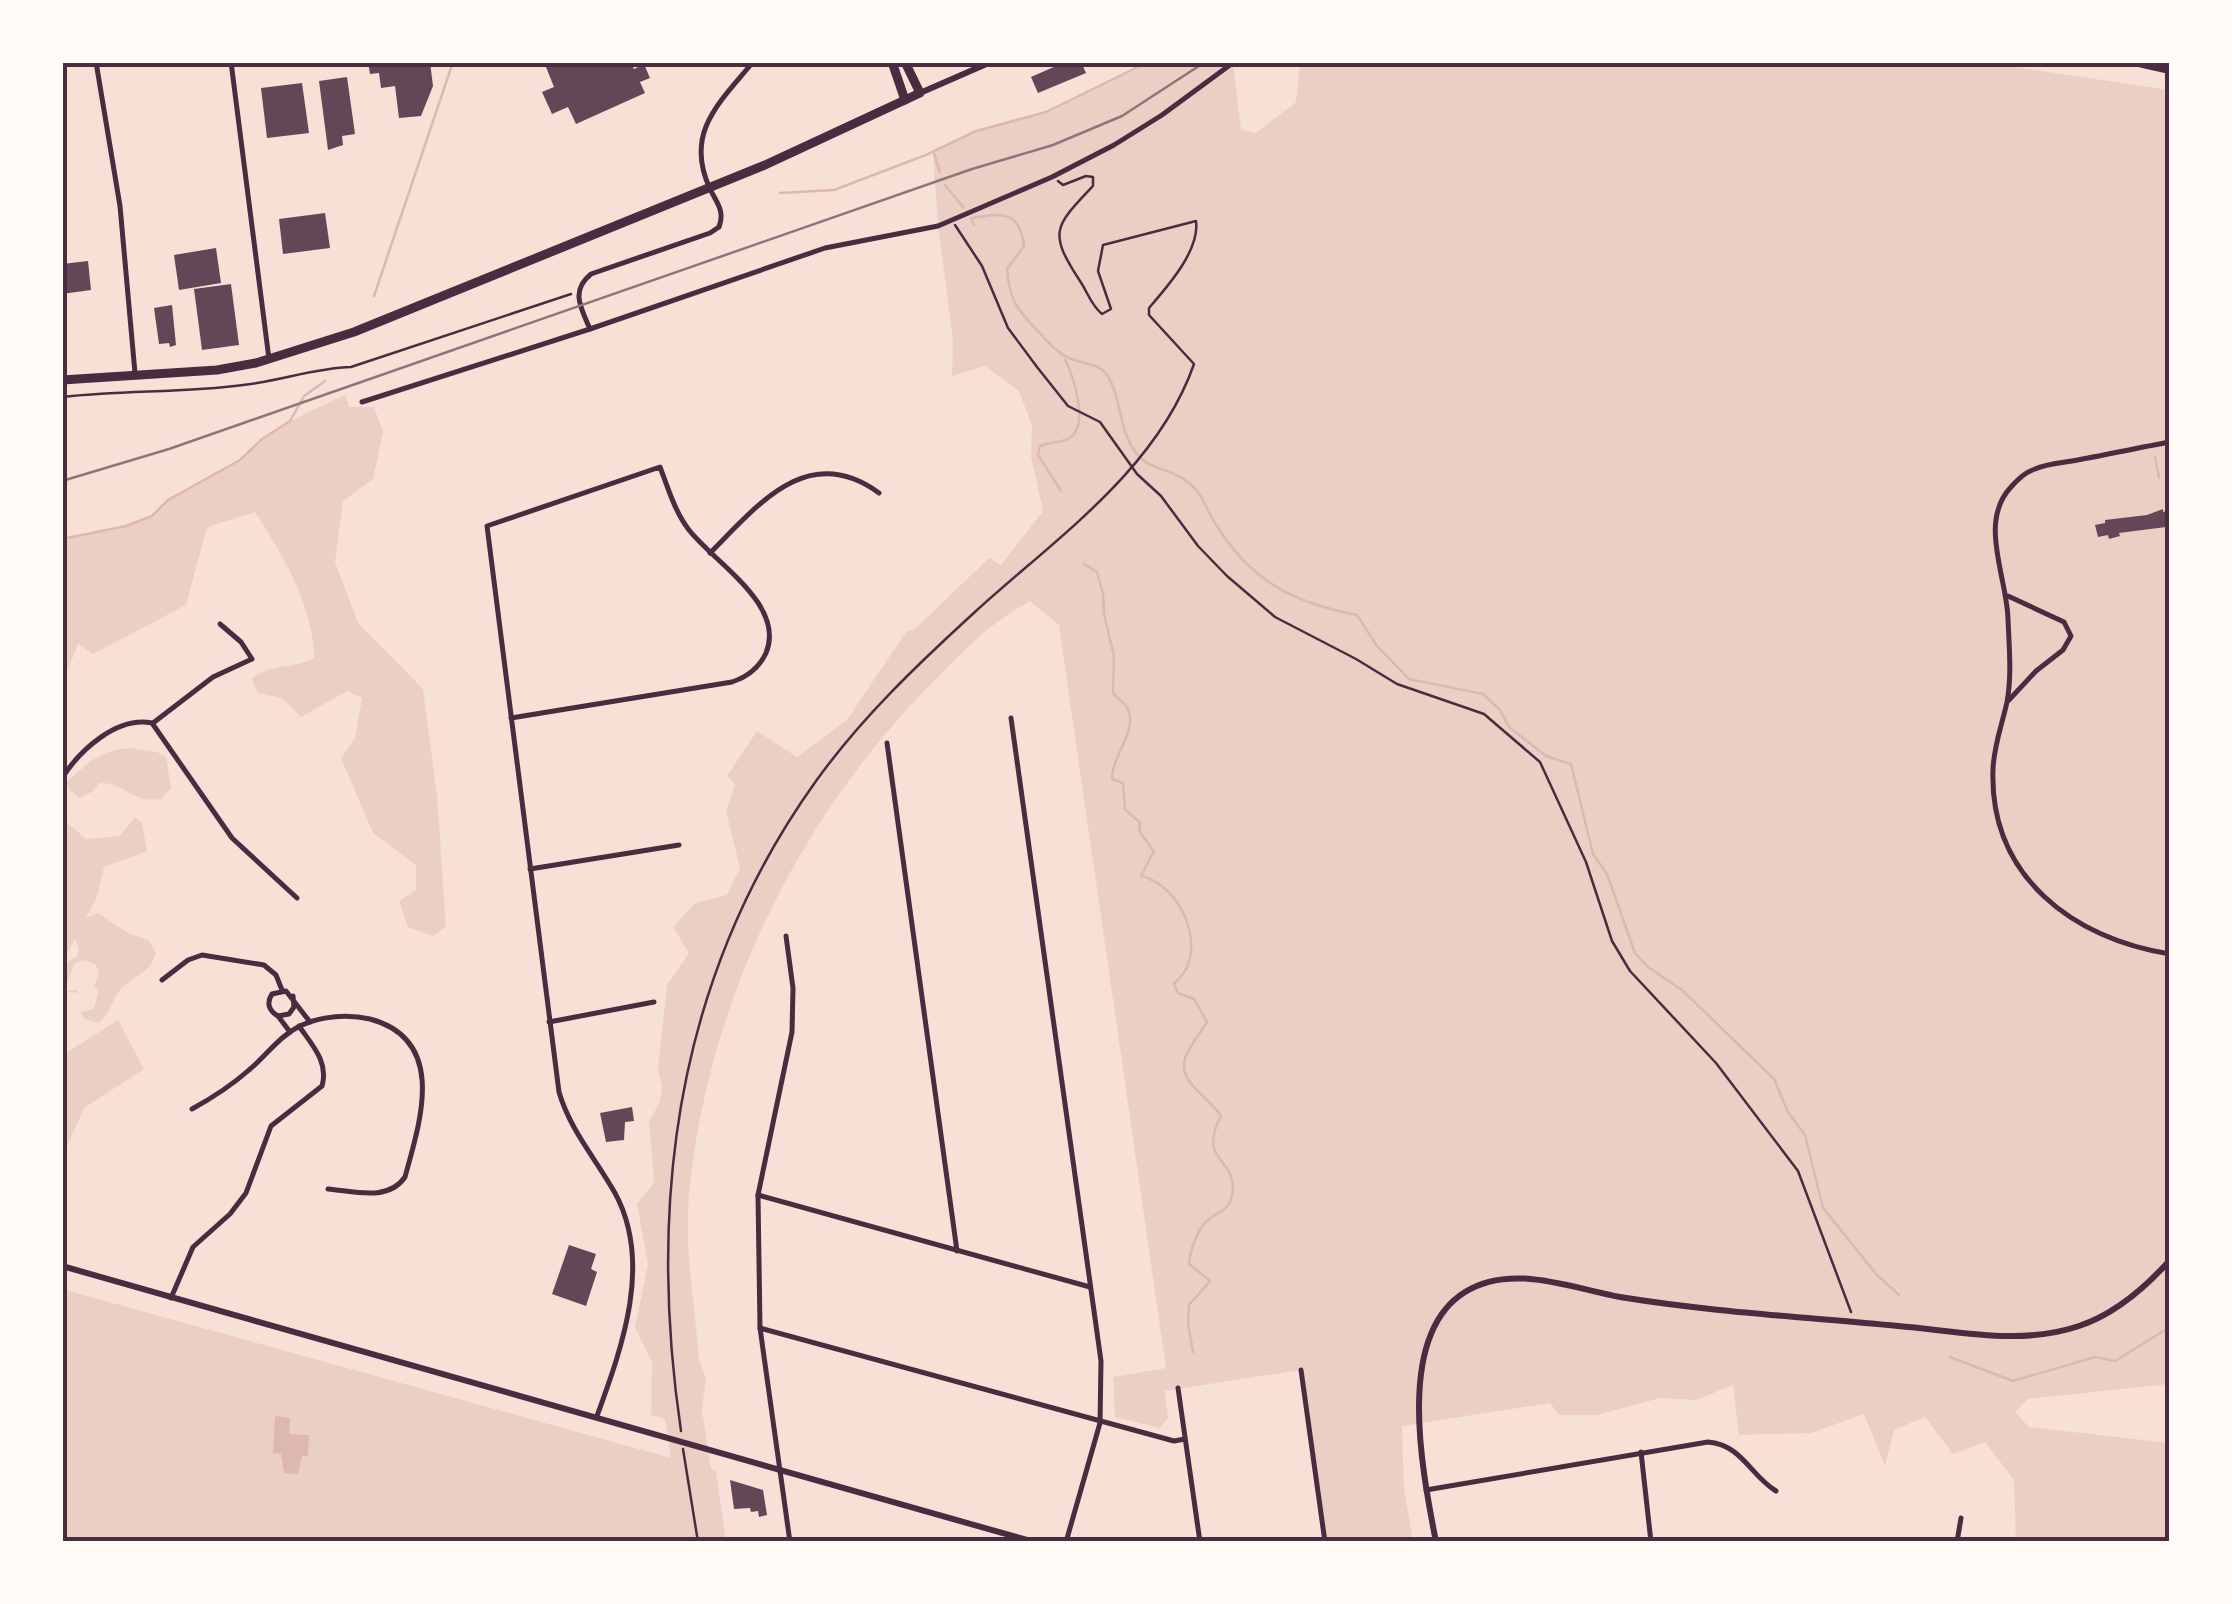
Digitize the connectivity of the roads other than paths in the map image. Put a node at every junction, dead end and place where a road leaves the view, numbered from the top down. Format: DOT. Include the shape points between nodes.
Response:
graph roads {
  1 [pos="96,62"];
  2 [pos="753,62"];
  3 [pos="892,62"];
  4 [pos="905,62"];
  5 [pos="992,62"];
  6 [pos="1234,62"];
  7 [pos="2139,62"];
  8 [pos="232,63"];
  9 [pos="2170,69"];
  10 [pos="920,93"];
  11 [pos="906,100"];
  12 [pos="710,188"];
  13 [pos="590,329"];
  14 [pos="269,359"];
  15 [pos="135,373"];
  16 [pos="62,380"];
  17 [pos="362,402"];
  18 [pos="2170,442"];
  19 [pos="879,494"];
  20 [pos="710,553"];
  21 [pos="2007,595"];
  22 [pos="220,624"];
  23 [pos="2006,702"];
  24 [pos="512,718"];
  25 [pos="1010,718"];
  26 [pos="152,723"];
  27 [pos="887,743"];
  28 [pos="62,778"];
  29 [pos="679,845"];
  30 [pos="530,870"];
  31 [pos="296,898"];
  32 [pos="786,936"];
  33 [pos="2170,954"];
  34 [pos="162,980"];
  35 [pos="282,990"];
  36 [pos="293,996"];
  37 [pos="654,1002"];
  38 [pos="278,1016"];
  39 [pos="310,1022"];
  40 [pos="548,1022"];
  41 [pos="300,1026"];
  42 [pos="290,1032"];
  43 [pos="192,1109"];
  44 [pos="328,1189"];
  45 [pos="758,1195"];
  46 [pos="957,1251"];
  47 [pos="2170,1260"];
  48 [pos="62,1266"];
  49 [pos="1090,1286"];
  50 [pos="171,1298"];
  51 [pos="760,1328"];
  52 [pos="1301,1370"];
  53 [pos="1178,1388"];
  54 [pos="597,1416"];
  55 [pos="1100,1423"];
  56 [pos="1185,1439"];
  57 [pos="1641,1452"];
  58 [pos="780,1471"];
  59 [pos="1426,1490"];
  60 [pos="1776,1491"];
  61 [pos="1961,1518"];
  62 [pos="790,1542"];
  63 [pos="1034,1542"];
  64 [pos="1066,1542"];
  65 [pos="1200,1542"];
  66 [pos="1325,1542"];
  67 [pos="1436,1542"];
  68 [pos="1651,1542"];
  69 [pos="1956,1542"];
  1 -- 15 [label="street" via="120,206"];
  2 -- 12 [label="street" via="703,132"];
  3 -- 11 [label="highway"];
  4 -- 10 [label="highway"];
  5 -- 10 [label="street"];
  6 -- 13 [label="street" via="1133,134 938,226 824,248"];
  7 -- 9 [label="highway"];
  8 -- 14 [label="street"];
  10 -- 11 [label="highway"];
  11 -- 12 [label="highway"];
  12 -- 13 [label="street" via="722,214 715,230 582,282 578,292"];
  12 -- 14 [label="highway" via="354,332"];
  13 -- 17 [label="street"];
  14 -- 15 [label="highway" via="200,372"];
  15 -- 16 [label="highway"];
  18 -- 21 [label="street" via="2034,469 2010,487 1995,526"];
  19 -- 20 [label="street" via="842,476 803,477 768,496"];
  20 -- 24 [label="street" via="767,617 768,647 754,670 732,682"];
  20 -- 24 [label="street" via="678,514 660,467 487,526"];
  21 -- 23 [label="street"];
  21 -- 23 [label="street" via="2064,622 2071,636"];
  22 -- 26 [label="street" via="252,659 213,677"];
  23 -- 33 [label="street" via="1995,744 1994,788 2020,867 2071,920 2120,943"];
  24 -- 30 [label="street"];
  25 -- 49 [label="street"];
  26 -- 28 [label="street" via="118,727"];
  26 -- 31 [label="street" via="232,838"];
  27 -- 46 [label="street"];
  29 -- 30 [label="street"];
  30 -- 40 [label="street"];
  32 -- 45 [label="street" via="792,1032"];
  34 -- 35 [label="street" via="202,955 264,966"];
  35 -- 36 [label="street"];
  35 -- 38 [label="street" via="268,1002"];
  36 -- 38 [label="street" via="292,1011"];
  36 -- 39 [label="street"];
  37 -- 40 [label="street"];
  38 -- 42 [label="street"];
  39 -- 41 [label="street"];
  39 -- 44 [label="street" via="339,1016 384,1024 404,1036 423,1082 424,1109 400,1185 377,1194"];
  40 -- 54 [label="street" via="563,1104 617,1198 633,1248 630,1302"];
  41 -- 42 [label="street"];
  41 -- 50 [label="street" via="322,1061 322,1086 271,1126 246,1193 193,1247"];
  42 -- 43 [label="street"];
  45 -- 46 [label="street"];
  45 -- 51 [label="street"];
  46 -- 49 [label="street"];
  47 -- 59 [label="street" via="2121,1304 2078,1326 2011,1337 1660,1304 1526,1278 1477,1286 1446,1310 1422,1358"];
  48 -- 50 [label="street"];
  49 -- 55 [label="street" via="1101,1361"];
  50 -- 54 [label="street"];
  51 -- 55 [label="street"];
  51 -- 58 [label="street"];
  52 -- 66 [label="street"];
  53 -- 56 [label="street"];
  54 -- 58 [label="street"];
  55 -- 56 [label="street"];
  55 -- 64 [label="street"];
  56 -- 65 [label="street"];
  57 -- 59 [label="street"];
  57 -- 60 [label="street" via="1718,1443 1738,1452"];
  57 -- 68 [label="street"];
  58 -- 62 [label="street"];
  58 -- 63 [label="street"];
  59 -- 67 [label="street"];
  61 -- 69 [label="street"];
}
